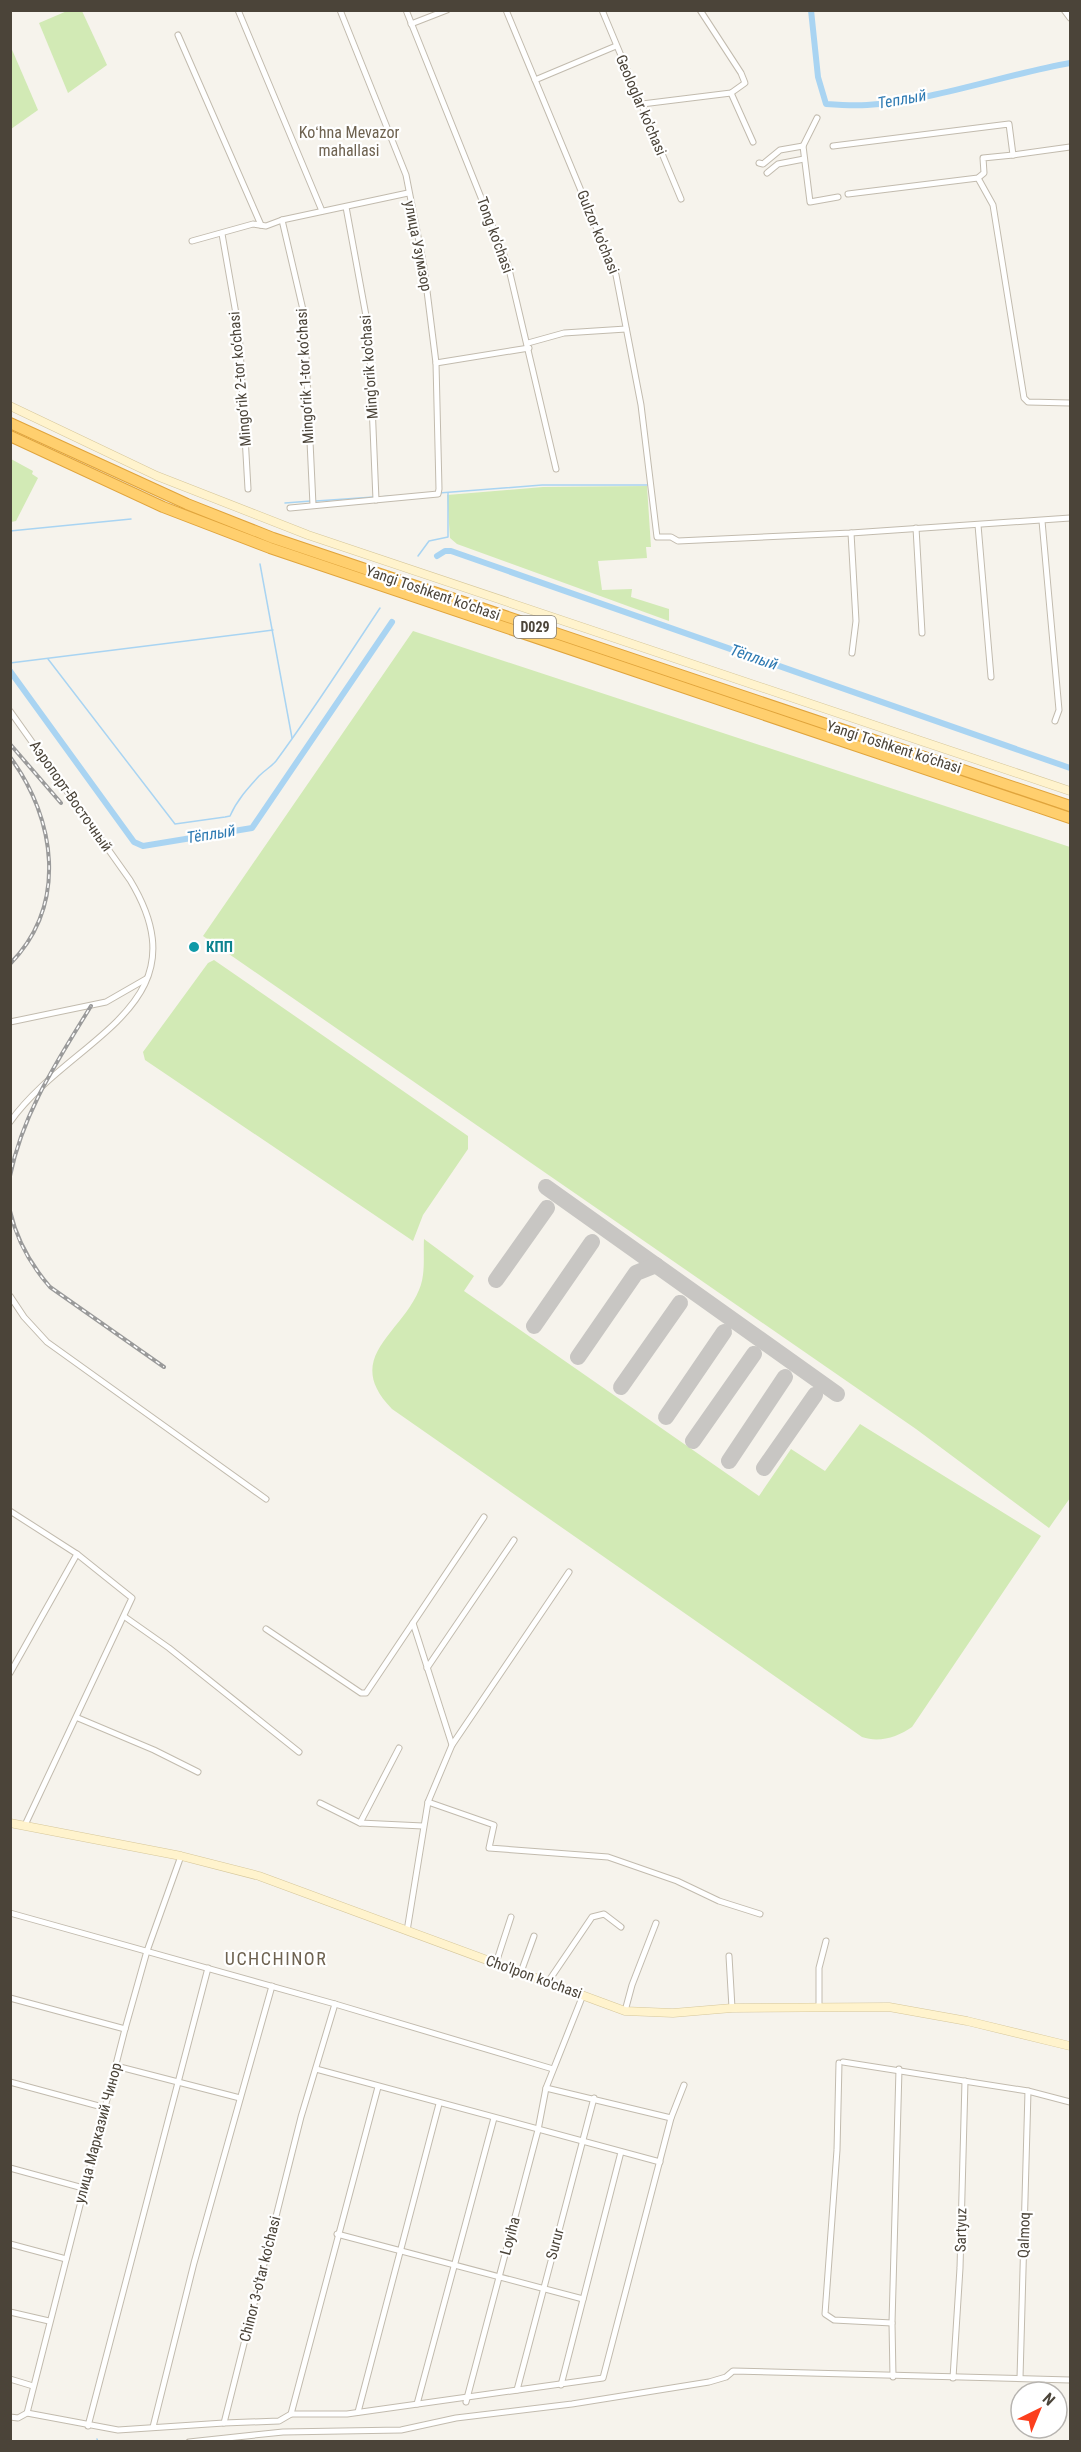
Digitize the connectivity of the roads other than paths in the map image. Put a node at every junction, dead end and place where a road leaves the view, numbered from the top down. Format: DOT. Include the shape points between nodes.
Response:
graph roads {
  1 [pos="238,10"];
  2 [pos="340,10"];
  3 [pos="406,10"];
  4 [pos="447,10"];
  5 [pos="506,10"];
  6 [pos="602,10"];
  7 [pos="700,10"];
  8 [pos="1064,10"];
  9 [pos="1071,18"];
  10 [pos="411,24"];
  11 [pos="178,35"];
  12 [pos="616,46"];
  13 [pos="535,80"];
  14 [pos="730,93"];
  15 [pos="642,104"];
  16 [pos="817,118"];
  17 [pos="753,142"];
  18 [pos="802,146"];
  19 [pos="833,146"];
  20 [pos="1071,147"];
  21 [pos="1013,155"];
  22 [pos="804,159"];
  23 [pos="759,163"];
  24 [pos="767,173"];
  25 [pos="978,177"];
  26 [pos="408,193"];
  27 [pos="848,194"];
  28 [pos="838,197"];
  29 [pos="681,199"];
  30 [pos="346,207"];
  31 [pos="322,211"];
  32 [pos="282,220"];
  33 [pos="261,225"];
  34 [pos="222,234"];
  35 [pos="192,241"];
  36 [pos="626,329"];
  37 [pos="529,345"];
  38 [pos="436,363"];
  39 [pos="1071,403"];
  40 [pos="10,406"];
  41 [pos="10,423"];
  42 [pos="10,436"];
  43 [pos="556,469"];
  44 [pos="248,489"];
  45 [pos="376,497"];
  46 [pos="312,502"];
  47 [pos="290,508"];
  48 [pos="1071,518"];
  49 [pos="1042,521"];
  50 [pos="978,525"];
  51 [pos="916,528"];
  52 [pos="851,533"];
  53 [pos="922,633"];
  54 [pos="852,653"];
  55 [pos="991,677"];
  56 [pos="10,711"];
  57 [pos="1055,722"];
  58 [pos="1071,791"];
  59 [pos="1071,806"];
  60 [pos="1071,818"];
  61 [pos="147,979"];
  62 [pos="10,1022"];
  63 [pos="10,1122"];
  64 [pos="10,1296"];
  65 [pos="266,1499"];
  66 [pos="10,1511"];
  67 [pos="484,1517"];
  68 [pos="514,1540"];
  69 [pos="77,1554"];
  70 [pos="569,1572"];
  71 [pos="125,1617"];
  72 [pos="413,1623"];
  73 [pos="266,1629"];
  74 [pos="427,1668"];
  75 [pos="10,1674"];
  76 [pos="78,1718"];
  77 [pos="452,1745"];
  78 [pos="399,1748"];
  79 [pos="299,1752"];
  80 [pos="198,1772"];
  81 [pos="428,1802"];
  82 [pos="320,1803"];
  83 [pos="10,1823"];
  84 [pos="360,1824"];
  85 [pos="25,1825"];
  86 [pos="423,1827"];
  87 [pos="181,1856"];
  88 [pos="10,1913"];
  89 [pos="760,1914"];
  90 [pos="511,1917"];
  91 [pos="656,1923"];
  92 [pos="621,1926"];
  93 [pos="407,1931"];
  94 [pos="534,1936"];
  95 [pos="826,1941"];
  96 [pos="147,1951"];
  97 [pos="729,1956"];
  98 [pos="496,1964"];
  99 [pos="208,1968"];
  100 [pos="521,1972"];
  101 [pos="548,1983"];
  102 [pos="272,1986"];
  103 [pos="584,1995"];
  104 [pos="10,1998"];
  105 [pos="335,2004"];
  106 [pos="819,2006"];
  107 [pos="732,2008"];
  108 [pos="625,2012"];
  109 [pos="125,2029"];
  110 [pos="1071,2046"];
  111 [pos="116,2066"];
  112 [pos="316,2069"];
  113 [pos="553,2069"];
  114 [pos="899,2069"];
  115 [pos="177,2080"];
  116 [pos="965,2081"];
  117 [pos="10,2082"];
  118 [pos="684,2085"];
  119 [pos="378,2087"];
  120 [pos="546,2088"];
  121 [pos="1028,2091"];
  122 [pos="240,2098"];
  123 [pos="594,2098"];
  124 [pos="1071,2102"];
  125 [pos="439,2104"];
  126 [pos="106,2108"];
  127 [pos="494,2118"];
  128 [pos="671,2118"];
  129 [pos="538,2130"];
  130 [pos="582,2142"];
  131 [pos="621,2152"];
  132 [pos="660,2162"];
  133 [pos="10,2169"];
  134 [pos="83,2188"];
  135 [pos="337,2234"];
  136 [pos="10,2244"];
  137 [pos="400,2250"];
  138 [pos="66,2259"];
  139 [pos="454,2265"];
  140 [pos="499,2277"];
  141 [pos="543,2288"];
  142 [pos="584,2299"];
  143 [pos="10,2312"];
  144 [pos="49,2321"];
  145 [pos="892,2323"];
  146 [pos="893,2377"];
  147 [pos="953,2378"];
  148 [pos="1020,2378"];
  149 [pos="10,2379"];
  150 [pos="1071,2380"];
  151 [pos="561,2385"];
  152 [pos="33,2386"];
  153 [pos="517,2390"];
  154 [pos="466,2400"];
  155 [pos="417,2404"];
  156 [pos="358,2412"];
  157 [pos="27,2413"];
  158 [pos="291,2414"];
  159 [pos="10,2417"];
  160 [pos="224,2423"];
  161 [pos="212,2424"];
  162 [pos="88,2426"];
  163 [pos="153,2427"];
  164 [pos="211,2439"];
  165 [pos="189,2442"];
  1 -- 31 [label="street"];
  2 -- 26 [label="street, улица Узумзор" via="406,175"];
  3 -- 10 [label="street, Tong ko'chasi"];
  4 -- 10 [label="street"];
  5 -- 13 [label="street, Gulzor ko'chasi"];
  6 -- 12 [label="street, Geologlar ko'chasi"];
  7 -- 14 [label="street" via="746,81"];
  8 -- 9 [label="street"];
  10 -- 37 [label="street, Tong ko'chasi" via="508,265"];
  11 -- 33 [label="street"];
  12 -- 13 [label="street"];
  12 -- 15 [label="street, Geologlar ko'chasi"];
  13 -- 36 [label="street, Gulzor ko'chasi" via="612,260"];
  14 -- 15 [label="street"];
  14 -- 17 [label="street"];
  15 -- 29 [label="street, Geologlar ko'chasi"];
  16 -- 18 [label="street"];
  18 -- 22 [label="street"];
  18 -- 23 [label="street" via="780,150"];
  19 -- 21 [label="street" via="1009,124"];
  20 -- 21 [label="street"];
  21 -- 25 [label="street" via="984,158 984,172"];
  22 -- 24 [label="street" via="778,164"];
  22 -- 28 [label="street" via="810,202"];
  25 -- 27 [label="street"];
  25 -- 39 [label="street" via="993,205 1024,398 1028,402"];
  26 -- 30 [label="street"];
  26 -- 38 [label="street, улица Узумзор" via="424,267"];
  30 -- 31 [label="street"];
  30 -- 45 [label="street, Ming'orik ko'chasi" via="369,332"];
  31 -- 32 [label="street"];
  32 -- 33 [label="street"];
  32 -- 46 [label="street, Mingo‘rik 1-tor ko‘chasi" via="304,314"];
  33 -- 34 [label="street"];
  34 -- 35 [label="street"];
  34 -- 44 [label="street, Mingo‘rik 2-tor ko‘chasi" via="239,331"];
  36 -- 37 [label="street" via="564,333"];
  36 -- 52 [label="street, Gulzor ko'chasi" via="641,405 657,537 678,541"];
  37 -- 38 [label="street"];
  37 -- 43 [label="street, Tong ko'chasi"];
  38 -- 45 [label="street, улица Узумзор" via="438,492"];
  40 -- 58 [label="main road" via="157,476 308,536"];
  41 -- 59 [label="highway, Yangi Toshkent ko‘chasi / D029" via="145,486 273,538"];
  42 -- 60 [label="highway, Yangi Toshkent ko‘chasi / D029" via="164,507 291,556"];
  45 -- 46 [label="street"];
  46 -- 47 [label="street"];
  48 -- 49 [label="street"];
  49 -- 50 [label="street"];
  49 -- 57 [label="street" via="1059,710"];
  50 -- 51 [label="street"];
  50 -- 55 [label="street"];
  51 -- 52 [label="street"];
  51 -- 53 [label="street"];
  52 -- 54 [label="street" via="856,621"];
  56 -- 61 [label="street, Аэропорт-Восточный" via="145,904 155,950"];
  61 -- 62 [label="street" via="106,1002"];
  61 -- 63 [label="street, Аэропорт-Восточный" via="140,996 116,1024 45,1082"];
  64 -- 65 [label="street" via="47,1342"];
  66 -- 69 [label="street"];
  67 -- 72 [label="street"];
  68 -- 74 [label="street"];
  69 -- 71 [label="street" via="130,1594"];
  69 -- 75 [label="street"];
  70 -- 77 [label="street"];
  71 -- 76 [label="street"];
  71 -- 79 [label="street"];
  72 -- 73 [label="street" via="366,1693"];
  72 -- 74 [label="street"];
  74 -- 77 [label="street"];
  76 -- 80 [label="street"];
  76 -- 85 [label="street"];
  77 -- 81 [label="street"];
  78 -- 84 [label="street"];
  81 -- 86 [label="street"];
  81 -- 89 [label="street" via="494,1825 489,1848 608,1857"];
  82 -- 84 [label="street"];
  83 -- 85 [label="main road, Cho'lpon ko'chasi"];
  84 -- 86 [label="street"];
  85 -- 87 [label="main road, Cho'lpon ko'chasi"];
  86 -- 93 [label="street"];
  87 -- 93 [label="main road, Cho'lpon ko'chasi" via="259,1876"];
  87 -- 96 [label="street, улица Марказий Чинор"];
  88 -- 96 [label="street"];
  90 -- 98 [label="street"];
  91 -- 108 [label="street"];
  92 -- 101 [label="street" via="604,1914 592,1917"];
  93 -- 98 [label="main road, Cho'lpon ko'chasi"];
  94 -- 100 [label="street"];
  95 -- 106 [label="street" via="819,1968"];
  96 -- 99 [label="street"];
  96 -- 109 [label="street, улица Марказий Чинор"];
  97 -- 107 [label="street"];
  98 -- 100 [label="main road, Cho'lpon ko'chasi"];
  99 -- 102 [label="street"];
  99 -- 115 [label="street"];
  100 -- 101 [label="main road, Cho'lpon ko'chasi"];
  101 -- 103 [label="main road, Cho'lpon ko'chasi"];
  102 -- 105 [label="street"];
  102 -- 122 [label="street"];
  103 -- 108 [label="main road, Cho'lpon ko'chasi"];
  103 -- 113 [label="street, Loyiha"];
  104 -- 109 [label="street"];
  105 -- 112 [label="street, Chinor 3-o'tar ko'chasi"];
  105 -- 113 [label="street"];
  106 -- 107 [label="main road, Cho'lpon ko'chasi"];
  106 -- 110 [label="main road, Cho'lpon ko'chasi" via="889,2007 930,2013"];
  107 -- 108 [label="main road, Cho'lpon ko'chasi"];
  109 -- 111 [label="street, улица Марказий Чинор"];
  111 -- 115 [label="street"];
  111 -- 126 [label="street, улица Марказий Чинор"];
  112 -- 119 [label="street"];
  112 -- 160 [label="street, Chinor 3-o'tar ko'chasi"];
  113 -- 120 [label="street, Loyiha"];
  114 -- 116 [label="street"];
  114 -- 145 [label="street"];
  114 -- 145 [label="street" via="841,2063 825,2314 834,2320"];
  115 -- 122 [label="street"];
  115 -- 162 [label="street"];
  116 -- 121 [label="street"];
  116 -- 147 [label="street, Sartyuz"];
  117 -- 126 [label="street"];
  118 -- 128 [label="street"];
  119 -- 125 [label="street"];
  119 -- 135 [label="street"];
  120 -- 123 [label="street"];
  120 -- 129 [label="street, Loyiha"];
  121 -- 124 [label="street"];
  121 -- 148 [label="street, Qalmoq"];
  122 -- 163 [label="street"];
  123 -- 128 [label="street"];
  123 -- 130 [label="street, Surur"];
  125 -- 127 [label="street"];
  125 -- 137 [label="street"];
  126 -- 134 [label="street, улица Марказий Чинор"];
  127 -- 129 [label="street"];
  127 -- 139 [label="street"];
  128 -- 132 [label="street"];
  129 -- 130 [label="street"];
  129 -- 140 [label="street, Loyiha"];
  130 -- 131 [label="street"];
  130 -- 141 [label="street, Surur"];
  131 -- 132 [label="street"];
  131 -- 142 [label="street"];
  132 -- 151 [label="street" via="603,2378"];
  133 -- 134 [label="street"];
  134 -- 138 [label="street, улица Марказий Чинор"];
  135 -- 137 [label="street"];
  135 -- 158 [label="street"];
  136 -- 138 [label="street"];
  137 -- 139 [label="street"];
  137 -- 156 [label="street"];
  138 -- 144 [label="street, улица Марказий Чинор"];
  139 -- 140 [label="street"];
  139 -- 155 [label="street"];
  140 -- 141 [label="street"];
  140 -- 154 [label="street, Loyiha"];
  141 -- 142 [label="street"];
  141 -- 153 [label="street, Surur"];
  142 -- 151 [label="street"];
  143 -- 144 [label="street"];
  144 -- 152 [label="street, улица Марказий Чинор"];
  145 -- 146 [label="street"];
  146 -- 147 [label="street"];
  146 -- 164 [label="street" via="733,2371 709,2382 456,2418 401,2430 283,2432"];
  147 -- 148 [label="street"];
  148 -- 150 [label="street"];
  149 -- 152 [label="street"];
  151 -- 153 [label="street"];
  152 -- 157 [label="street, улица Марказий Чинор"];
  153 -- 154 [label="street"];
  154 -- 155 [label="street"];
  155 -- 156 [label="street"];
  156 -- 158 [label="street"];
  157 -- 159 [label="street"];
  157 -- 162 [label="street"];
  158 -- 160 [label="street" via="279,2421"];
  160 -- 161 [label="street"];
  161 -- 163 [label="street"];
  161 -- 164 [label="street"];
  162 -- 163 [label="street" via="118,2430"];
  164 -- 165 [label="street"];
}
